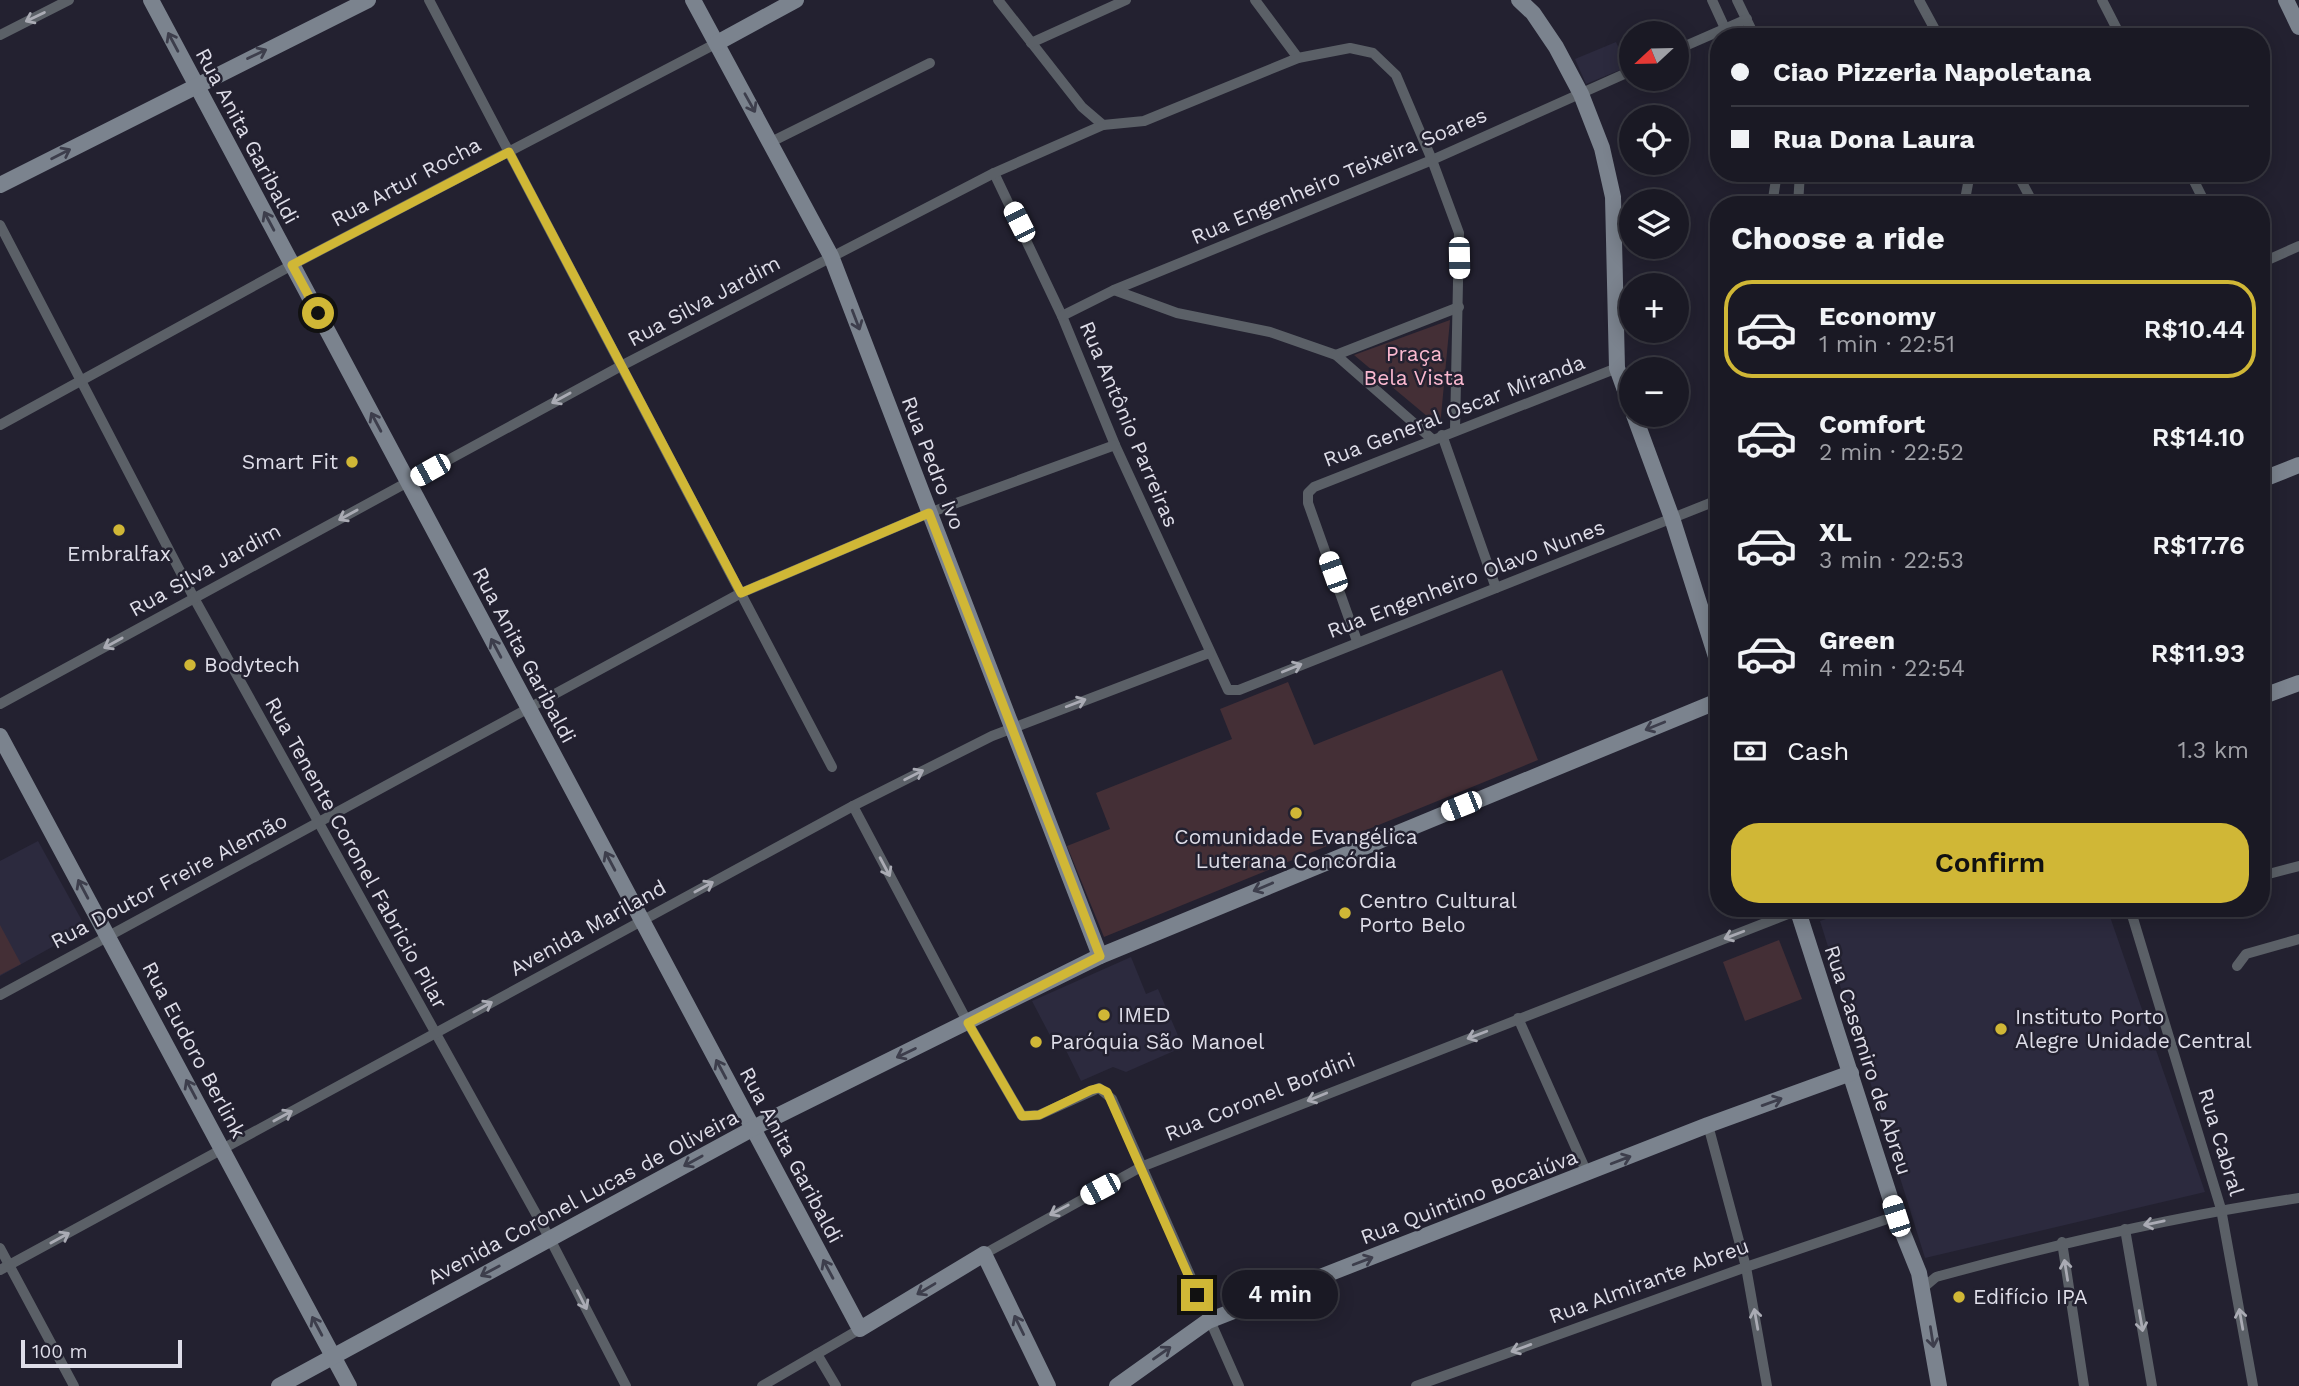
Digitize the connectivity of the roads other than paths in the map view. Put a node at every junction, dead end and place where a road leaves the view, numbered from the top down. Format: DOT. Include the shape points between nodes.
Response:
graph roads {
  1 [pos="69,0"];
  2 [pos="151,0"];
  3 [pos="368,0"];
  4 [pos="429,0"];
  5 [pos="693,0"];
  6 [pos="796,0"];
  7 [pos="998,0"];
  8 [pos="1126,0"];
  9 [pos="1255,0"];
  10 [pos="1519,0"];
  11 [pos="1712,0"];
  12 [pos="1737,0"];
  13 [pos="1919,0"];
  14 [pos="2102,0"];
  15 [pos="2286,0"];
  16 [pos="1747,19"];
  17 [pos="2299,27"];
  18 [pos="1725,28"];
  19 [pos="1734,28"];
  20 [pos="1751,28"];
  21 [pos="1934,28"];
  22 [pos="2116,28"];
  23 [pos="0,35"];
  24 [pos="1710,39"];
  25 [pos="717,43"];
  26 [pos="1031,43"];
  27 [pos="1689,46"];
  28 [pos="1298,58"];
  29 [pos="930,63"];
  30 [pos="1619,76"];
  31 [pos="196,84"];
  32 [pos="1581,93"];
  33 [pos="1103,125"];
  34 [pos="771,142"];
  35 [pos="509,152"];
  36 [pos="1432,160"];
  37 [pos="994,173"];
  38 [pos="1968,182"];
  39 [pos="1970,182"];
  40 [pos="1967,185"];
  41 [pos="0,186"];
  42 [pos="1965,196"];
  43 [pos="0,225"];
  44 [pos="2299,246"];
  45 [pos="831,256"];
  46 [pos="2270,259"];
  47 [pos="292,265"];
  48 [pos="1114,290"];
  49 [pos="1460,307"];
  50 [pos="1062,316"];
  51 [pos="1336,355"];
  52 [pos="621,366"];
  53 [pos="1617,368"];
  54 [pos="1619,374"];
  55 [pos="80,381"];
  56 [pos="0,425"];
  57 [pos="1638,427"];
  58 [pos="1455,430"];
  59 [pos="1437,437"];
  60 [pos="1115,445"];
  61 [pos="2299,465"];
  62 [pos="2270,476"];
  63 [pos="408,482"];
  64 [pos="1710,503"];
  65 [pos="929,513"];
  66 [pos="1672,518"];
  67 [pos="1496,588"];
  68 [pos="741,593"];
  69 [pos="194,598"];
  70 [pos="1710,638"];
  71 [pos="1357,641"];
  72 [pos="1209,653"];
  73 [pos="2299,683"];
  74 [pos="1228,690"];
  75 [pos="2270,694"];
  76 [pos="0,704"];
  77 [pos="1710,704"];
  78 [pos="528,708"];
  79 [pos="1012,728"];
  80 [pos="0,736"];
  81 [pos="832,767"];
  82 [pos="853,806"];
  83 [pos="317,823"];
  84 [pos="2299,866"];
  85 [pos="2270,874"];
  86 [pos="1779,917"];
  87 [pos="1802,917"];
  88 [pos="2133,917"];
  89 [pos="642,921"];
  90 [pos="108,936"];
  91 [pos="2299,939"];
  92 [pos="1100,956"];
  93 [pos="2237,966"];
  94 [pos="0,995"];
  95 [pos="1518,1018"];
  96 [pos="968,1023"];
  97 [pos="434,1034"];
  98 [pos="1851,1073"];
  99 [pos="1708,1125"];
  100 [pos="753,1129"];
  101 [pos="223,1149"];
  102 [pos="1142,1167"];
  103 [pos="1587,1173"];
  104 [pos="2299,1198"];
  105 [pos="2221,1209"];
  106 [pos="1896,1216"];
  107 [pos="2125,1229"];
  108 [pos="550,1239"];
  109 [pos="2062,1242"];
  110 [pos="0,1248"];
  111 [pos="984,1254"];
  112 [pos="1746,1266"];
  113 [pos="5,1268"];
  114 [pos="1926,1279"];
  115 [pos="1208,1321"];
  116 [pos="860,1329"];
  117 [pos="817,1354"];
  118 [pos="333,1356"];
  119 [pos="74,1386"];
  120 [pos="279,1386"];
  121 [pos="349,1386"];
  122 [pos="626,1386"];
  123 [pos="762,1386"];
  124 [pos="836,1386"];
  125 [pos="1048,1386"];
  126 [pos="1116,1386"];
  127 [pos="1239,1386"];
  128 [pos="1416,1386"];
  129 [pos="1767,1386"];
  130 [pos="1939,1386"];
  131 [pos="2084,1386"];
  132 [pos="2152,1386"];
  133 [pos="2253,1386"];
  1 -- 23 [label="street, one-way"];
  31 -- 2 [label="street, Rua Anita Garibaldi, one-way"];
  31 -- 3 [label="street, one-way"];
  4 -- 35 [label="street"];
  5 -- 25 [label="street, Rua Pedro Ivo"];
  6 -- 25 [label="street, Rua Artur Rocha"];
  7 -- 26 [label="street"];
  8 -- 26 [label="street"];
  9 -- 28 [label="street"];
  10 -- 32 [label="street" via="1556,47"];
  11 -- 18 [label="street"];
  12 -- 16 [label="street"];
  13 -- 21 [label="street"];
  14 -- 22 [label="street"];
  15 -- 17 [label="street"];
  16 -- 19 [label="street"];
  16 -- 20 [label="street"];
  24 -- 27 [label="street"];
  25 -- 34 [label="street, Rua Pedro Ivo, one-way"];
  25 -- 35 [label="street, Rua Artur Rocha"];
  26 -- 33 [label="street" via="1082,107"];
  28 -- 33 [label="street, Rua Silva Jardim" via="1144,121"];
  28 -- 36 [label="street, Rua Silva Jardim" via="1350,48 1373,53 1396,75"];
  29 -- 34 [label="street"];
  30 -- 32 [label="street, Rua Engenheiro Teixeira Soares"];
  41 -- 31 [label="street, one-way"];
  47 -- 31 [label="street, Rua Anita Garibaldi, one-way"];
  32 -- 36 [label="street, Rua Engenheiro Teixeira Soares"];
  32 -- 53 [label="street" via="1602,148 1612,197"];
  33 -- 37 [label="street, Rua Silva Jardim"];
  34 -- 45 [label="street, Rua Pedro Ivo"];
  35 -- 47 [label="street, Rua Artur Rocha"];
  35 -- 52 [label="street"];
  36 -- 48 [label="street, Rua Engenheiro Teixeira Soares"];
  36 -- 49 [label="street, Rua Silva Jardim" via="1458,233"];
  37 -- 45 [label="street, Rua Silva Jardim"];
  37 -- 50 [label="street, Rua Antônio Parreiras"];
  38 -- 40 [label="street"];
  39 -- 40 [label="street"];
  40 -- 42 [label="street"];
  43 -- 55 [label="street, Rua Tenente Coronel Fabricio Pilar"];
  44 -- 46 [label="street"];
  45 -- 52 [label="street, Rua Silva Jardim"];
  45 -- 65 [label="street, Rua Pedro Ivo, one-way"];
  47 -- 55 [label="street, Rua Artur Rocha"];
  63 -- 47 [label="street, Rua Anita Garibaldi, one-way"];
  48 -- 50 [label="street, Rua Engenheiro Teixeira Soares"];
  48 -- 51 [label="street" via="1177,313 1270,332"];
  49 -- 51 [label="street"];
  49 -- 58 [label="street, Rua Silva Jardim"];
  50 -- 60 [label="street, Rua Antônio Parreiras"];
  51 -- 59 [label="street"];
  52 -- 63 [label="street, Rua Silva Jardim, one-way"];
  52 -- 68 [label="street"];
  53 -- 54 [label="street"];
  53 -- 58 [label="street, Rua General Oscar Miranda"];
  55 -- 56 [label="street, Rua Artur Rocha"];
  55 -- 69 [label="street, Rua Tenente Coronel Fabricio Pilar"];
  57 -- 66 [label="street"];
  58 -- 59 [label="street, Rua General Oscar Miranda"];
  59 -- 67 [label="street"];
  59 -- 71 [label="street, Rua General Oscar Miranda" via="1308,493"];
  60 -- 65 [label="street, Rua Doutor Freire Alemão"];
  60 -- 72 [label="street, Rua Antônio Parreiras"];
  61 -- 62 [label="street"];
  63 -- 69 [label="street, Rua Silva Jardim, one-way"];
  78 -- 63 [label="street, Rua Anita Garibaldi, one-way"];
  64 -- 66 [label="street, Rua Engenheiro Olavo Nunes"];
  65 -- 68 [label="street, Rua Doutor Freire Alemão"];
  65 -- 79 [label="street, Rua Pedro Ivo"];
  66 -- 67 [label="street, Rua Engenheiro Olavo Nunes"];
  66 -- 70 [label="street"];
  67 -- 71 [label="street, Rua Engenheiro Olavo Nunes"];
  68 -- 78 [label="street, Rua Doutor Freire Alemão"];
  68 -- 81 [label="street"];
  69 -- 76 [label="street, Rua Silva Jardim, one-way"];
  69 -- 83 [label="street, Rua Tenente Coronel Fabricio Pilar"];
  74 -- 71 [label="street, Rua Engenheiro Olavo Nunes, one-way" via="1240,690"];
  72 -- 74 [label="street, Rua Antônio Parreiras"];
  79 -- 72 [label="street, Avenida Mariland, one-way"];
  73 -- 75 [label="street"];
  77 -- 92 [label="street, Avenida Coronel Lucas de Oliveira, one-way"];
  78 -- 83 [label="street, Rua Doutor Freire Alemão"];
  89 -- 78 [label="street, Rua Anita Garibaldi, one-way"];
  82 -- 79 [label="street, Avenida Mariland, one-way"];
  79 -- 92 [label="street, Rua Pedro Ivo"];
  90 -- 80 [label="street, Rua Eudoro Berlink, one-way"];
  89 -- 82 [label="street, Avenida Mariland, one-way"];
  82 -- 96 [label="street, one-way"];
  83 -- 90 [label="street, Rua Doutor Freire Alemão"];
  83 -- 97 [label="street, Rua Tenente Coronel Fabricio Pilar"];
  84 -- 85 [label="street"];
  86 -- 95 [label="street, Rua Coronel Bordini, one-way"];
  87 -- 98 [label="street, Rua Casemiro de Abreu"];
  88 -- 105 [label="street, Rua Cabral"];
  97 -- 89 [label="street, Avenida Mariland, one-way"];
  100 -- 89 [label="street, Rua Anita Garibaldi, one-way"];
  90 -- 94 [label="street, Rua Doutor Freire Alemão"];
  101 -- 90 [label="street, Rua Eudoro Berlink, one-way"];
  91 -- 93 [label="street" via="2246,954"];
  92 -- 96 [label="street, Avenida Coronel Lucas de Oliveira"];
  95 -- 102 [label="street, Rua Coronel Bordini, one-way"];
  95 -- 103 [label="street"];
  96 -- 100 [label="street, Avenida Coronel Lucas de Oliveira, one-way"];
  96 -- 102 [label="street" via="1022,1116 1039,1115 1099,1088 1112,1099"];
  101 -- 97 [label="street, Avenida Mariland, one-way"];
  97 -- 108 [label="street, Rua Tenente Coronel Fabricio Pilar"];
  99 -- 98 [label="street, Rua Quintino Bocaiúva, one-way"];
  98 -- 106 [label="street, Rua Casemiro de Abreu"];
  103 -- 99 [label="street, Rua Quintino Bocaiúva, one-way"];
  99 -- 112 [label="street"];
  100 -- 108 [label="street, Avenida Coronel Lucas de Oliveira, one-way"];
  116 -- 100 [label="street, Rua Anita Garibaldi, one-way"];
  113 -- 101 [label="street, Avenida Mariland, one-way"];
  118 -- 101 [label="street, Rua Eudoro Berlink, one-way"];
  102 -- 111 [label="street, Rua Coronel Bordini, one-way"];
  102 -- 115 [label="street"];
  115 -- 103 [label="street, Rua Quintino Bocaiúva, one-way"];
  104 -- 105 [label="street"];
  105 -- 107 [label="street, one-way"];
  133 -- 105 [label="street, Rua Cabral, one-way"];
  106 -- 112 [label="street, Rua Almirante Abreu"];
  106 -- 114 [label="street, Rua Casemiro de Abreu"];
  107 -- 109 [label="street"];
  107 -- 132 [label="street, one-way"];
  108 -- 118 [label="street, Avenida Coronel Lucas de Oliveira, one-way"];
  108 -- 122 [label="street, Rua Tenente Coronel Fabricio Pilar, one-way"];
  109 -- 114 [label="street"];
  131 -- 109 [label="street, one-way"];
  110 -- 113 [label="street"];
  111 -- 116 [label="street, Rua Coronel Bordini, one-way"];
  125 -- 111 [label="street, one-way"];
  112 -- 128 [label="street, Rua Almirante Abreu, one-way"];
  129 -- 112 [label="street, one-way"];
  113 -- 119 [label="street"];
  114 -- 130 [label="street, Rua Casemiro de Abreu, one-way"];
  126 -- 115 [label="street, Rua Quintino Bocaiúva, one-way"];
  115 -- 127 [label="street"];
  116 -- 117 [label="street, Rua Coronel Bordini"];
  117 -- 123 [label="street, Rua Coronel Bordini"];
  117 -- 124 [label="street"];
  118 -- 120 [label="street, Avenida Coronel Lucas de Oliveira"];
  118 -- 121 [label="street, Rua Eudoro Berlink"];
}
